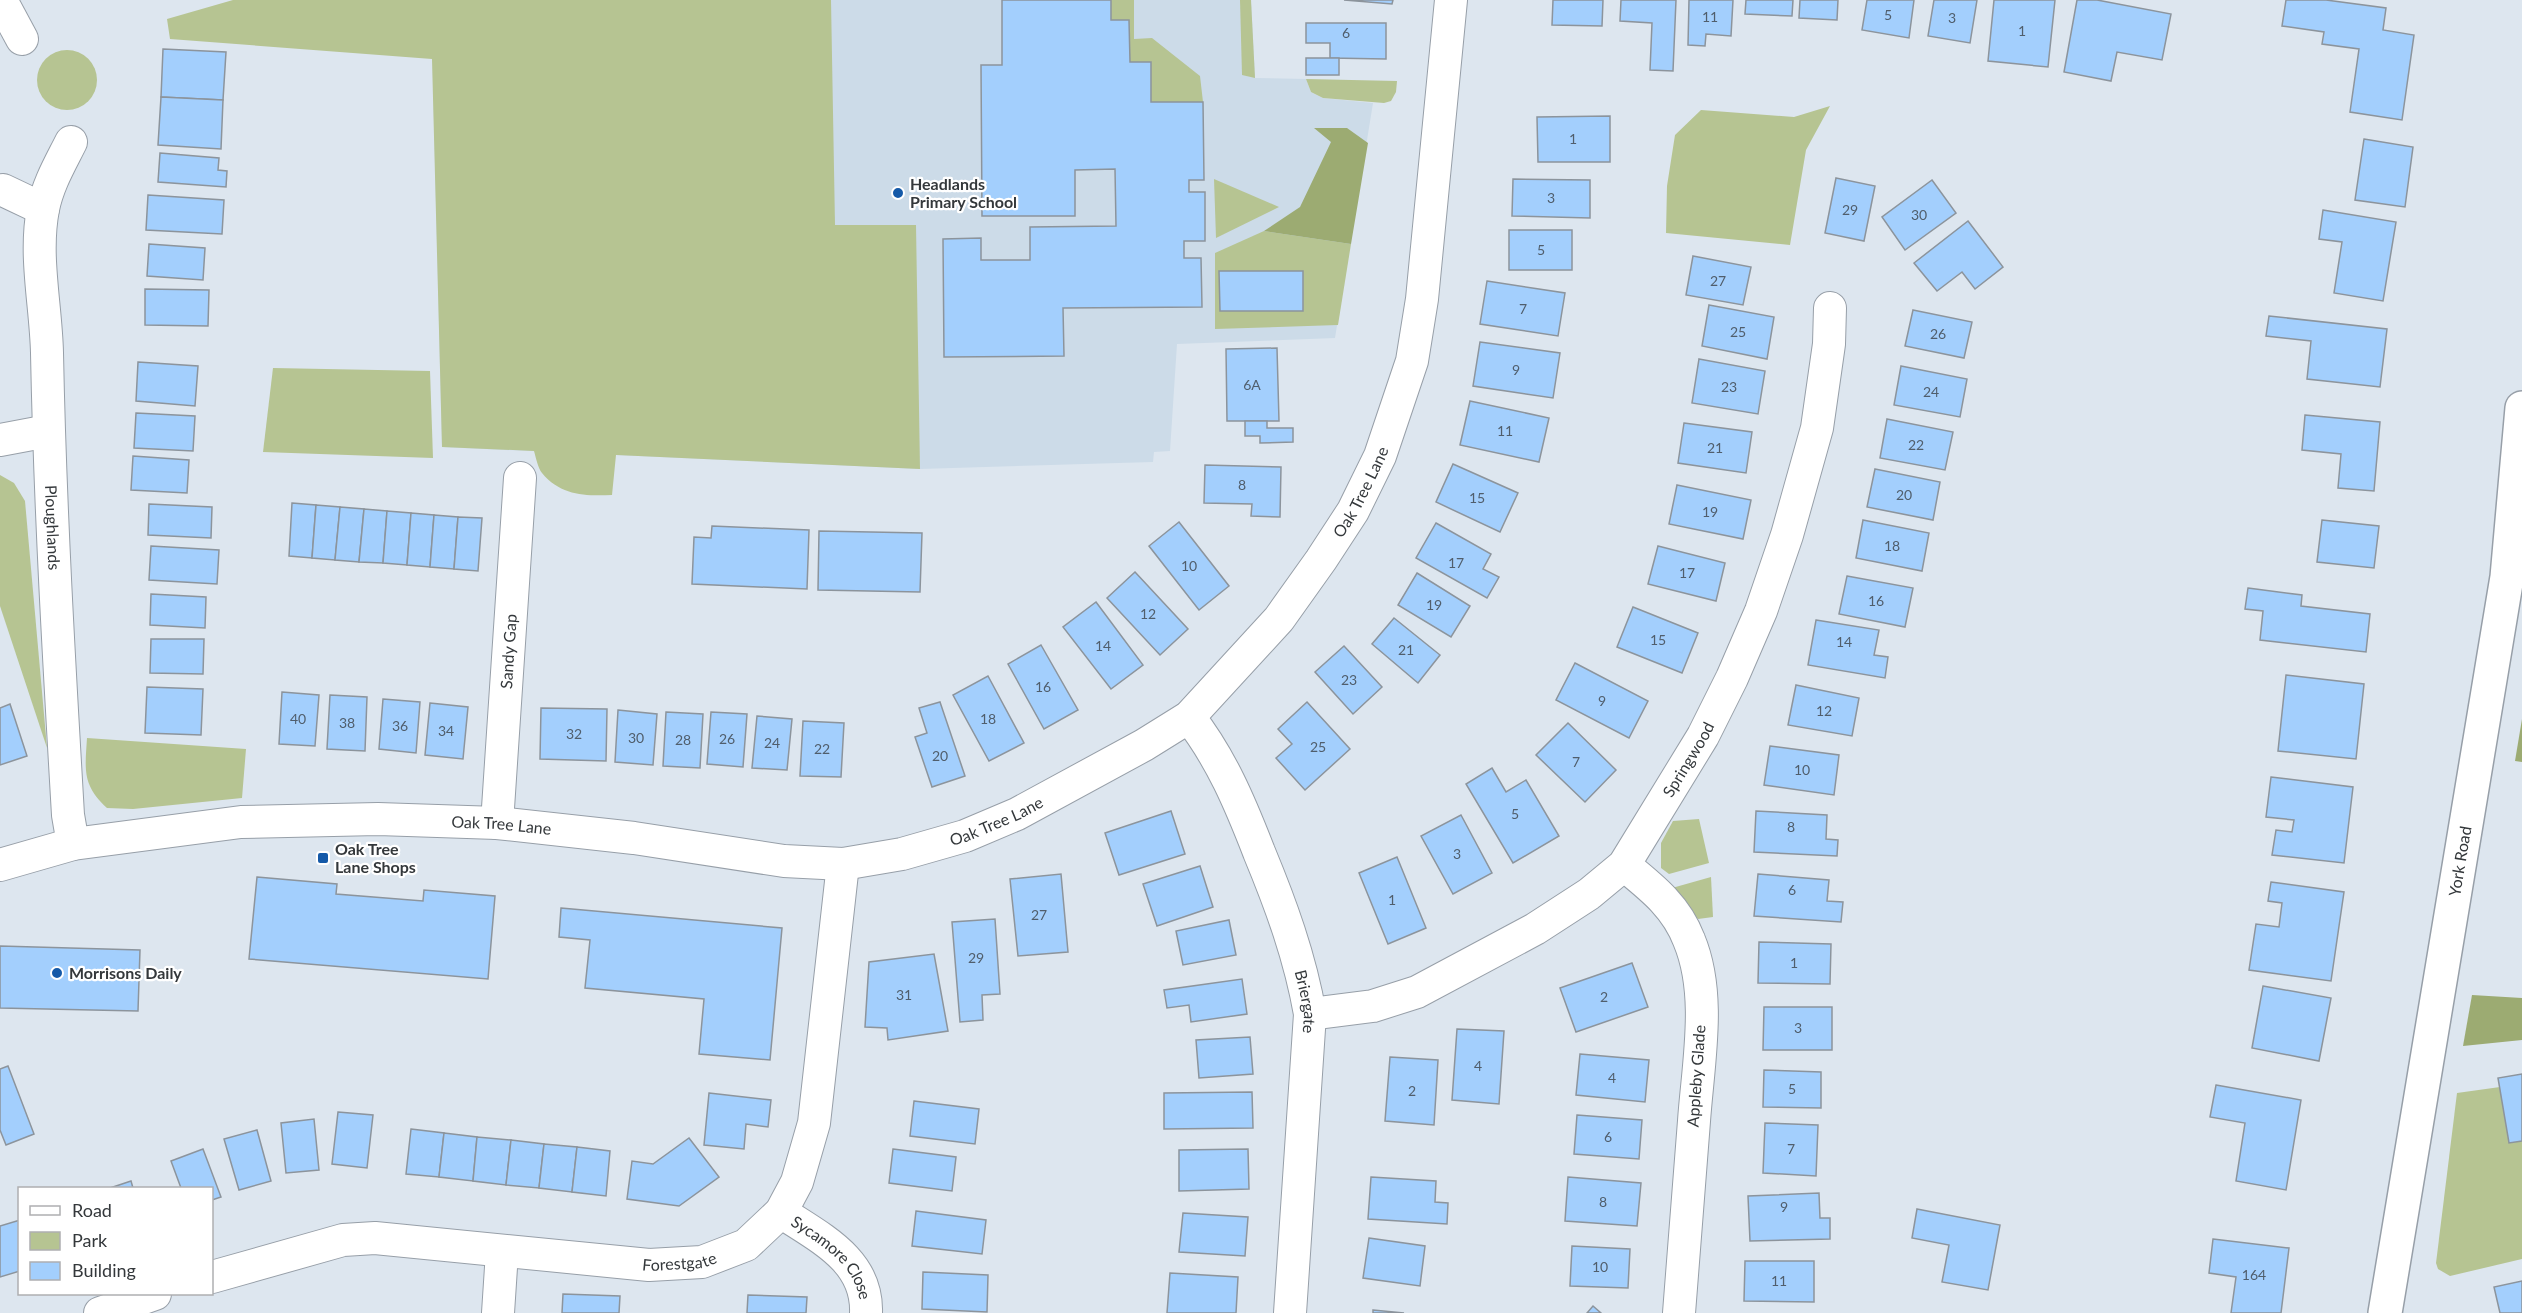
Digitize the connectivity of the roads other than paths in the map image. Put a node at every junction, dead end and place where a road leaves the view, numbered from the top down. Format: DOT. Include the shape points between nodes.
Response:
graph roads {
  1 [pos="1,0"];
  2 [pos="1451,0"];
  3 [pos="22,39"];
  4 [pos="71,142"];
  5 [pos="3,190"];
  6 [pos="43,208"];
  7 [pos="1830,308"];
  8 [pos="2522,408"];
  9 [pos="48,431"];
  10 [pos="0,441"];
  11 [pos="520,478"];
  12 [pos="1190,717"];
  13 [pos="497,823"];
  14 [pos="73,844"];
  15 [pos="843,864"];
  16 [pos="0,865"];
  17 [pos="1624,865"];
  18 [pos="1310,1014"];
  19 [pos="781,1212"];
  20 [pos="502,1252"];
  21 [pos="213,1277"];
  22 [pos="150,1295"];
  23 [pos="100,1313"];
  24 [pos="498,1313"];
  25 [pos="866,1313"];
  26 [pos="1290,1313"];
  27 [pos="1679,1313"];
  28 [pos="2385,1313"];
  1 -- 3 [label="street"];
  2 -- 12 [label="street, Oak Tree Lane" via="1422,299 1412,361 1380,456 1353,511 1285,610"];
  4 -- 6 [label="street, Ploughlands" via="50,183"];
  5 -- 6 [label="street"];
  6 -- 9 [label="street, Ploughlands" via="39,239"];
  7 -- 17 [label="street, Springwood" via="1817,428 1761,611 1703,736"];
  8 -- 28 [label="street, York Road" via="2507,577"];
  9 -- 10 [label="street"];
  9 -- 14 [label="street, Ploughlands" via="67,805"];
  11 -- 13 [label="street, Sandy Gap"];
  12 -- 15 [label="street, Oak Tree Lane" via="1017,814 965,836"];
  12 -- 18 [label="street, Briergate" via="1215,754 1250,828 1286,918"];
  13 -- 14 [label="street, Oak Tree Lane" via="378,819 241,822"];
  13 -- 15 [label="street, Oak Tree Lane" via="634,838 784,861"];
  14 -- 16 [label="street, Oak Tree Lane"];
  15 -- 19 [label="street, Forestgate" via="814,1123 797,1182"];
  17 -- 18 [label="street, Springwood" via="1589,894 1535,929 1426,987 1373,1006"];
  17 -- 27 [label="street, Appleby Glade" via="1662,896 1678,916 1690,942 1701,993"];
  18 -- 26 [label="street, Briergate"];
  19 -- 20 [label="street, Forestgate" via="746,1245 702,1262 649,1265"];
  19 -- 25 [label="street, Sycamore Close" via="832,1246 857,1270 867,1300"];
  20 -- 21 [label="street, Forestgate" via="375,1238 343,1240"];
  20 -- 24 [label="street"];
  22 -- 23 [label="street"];
}
